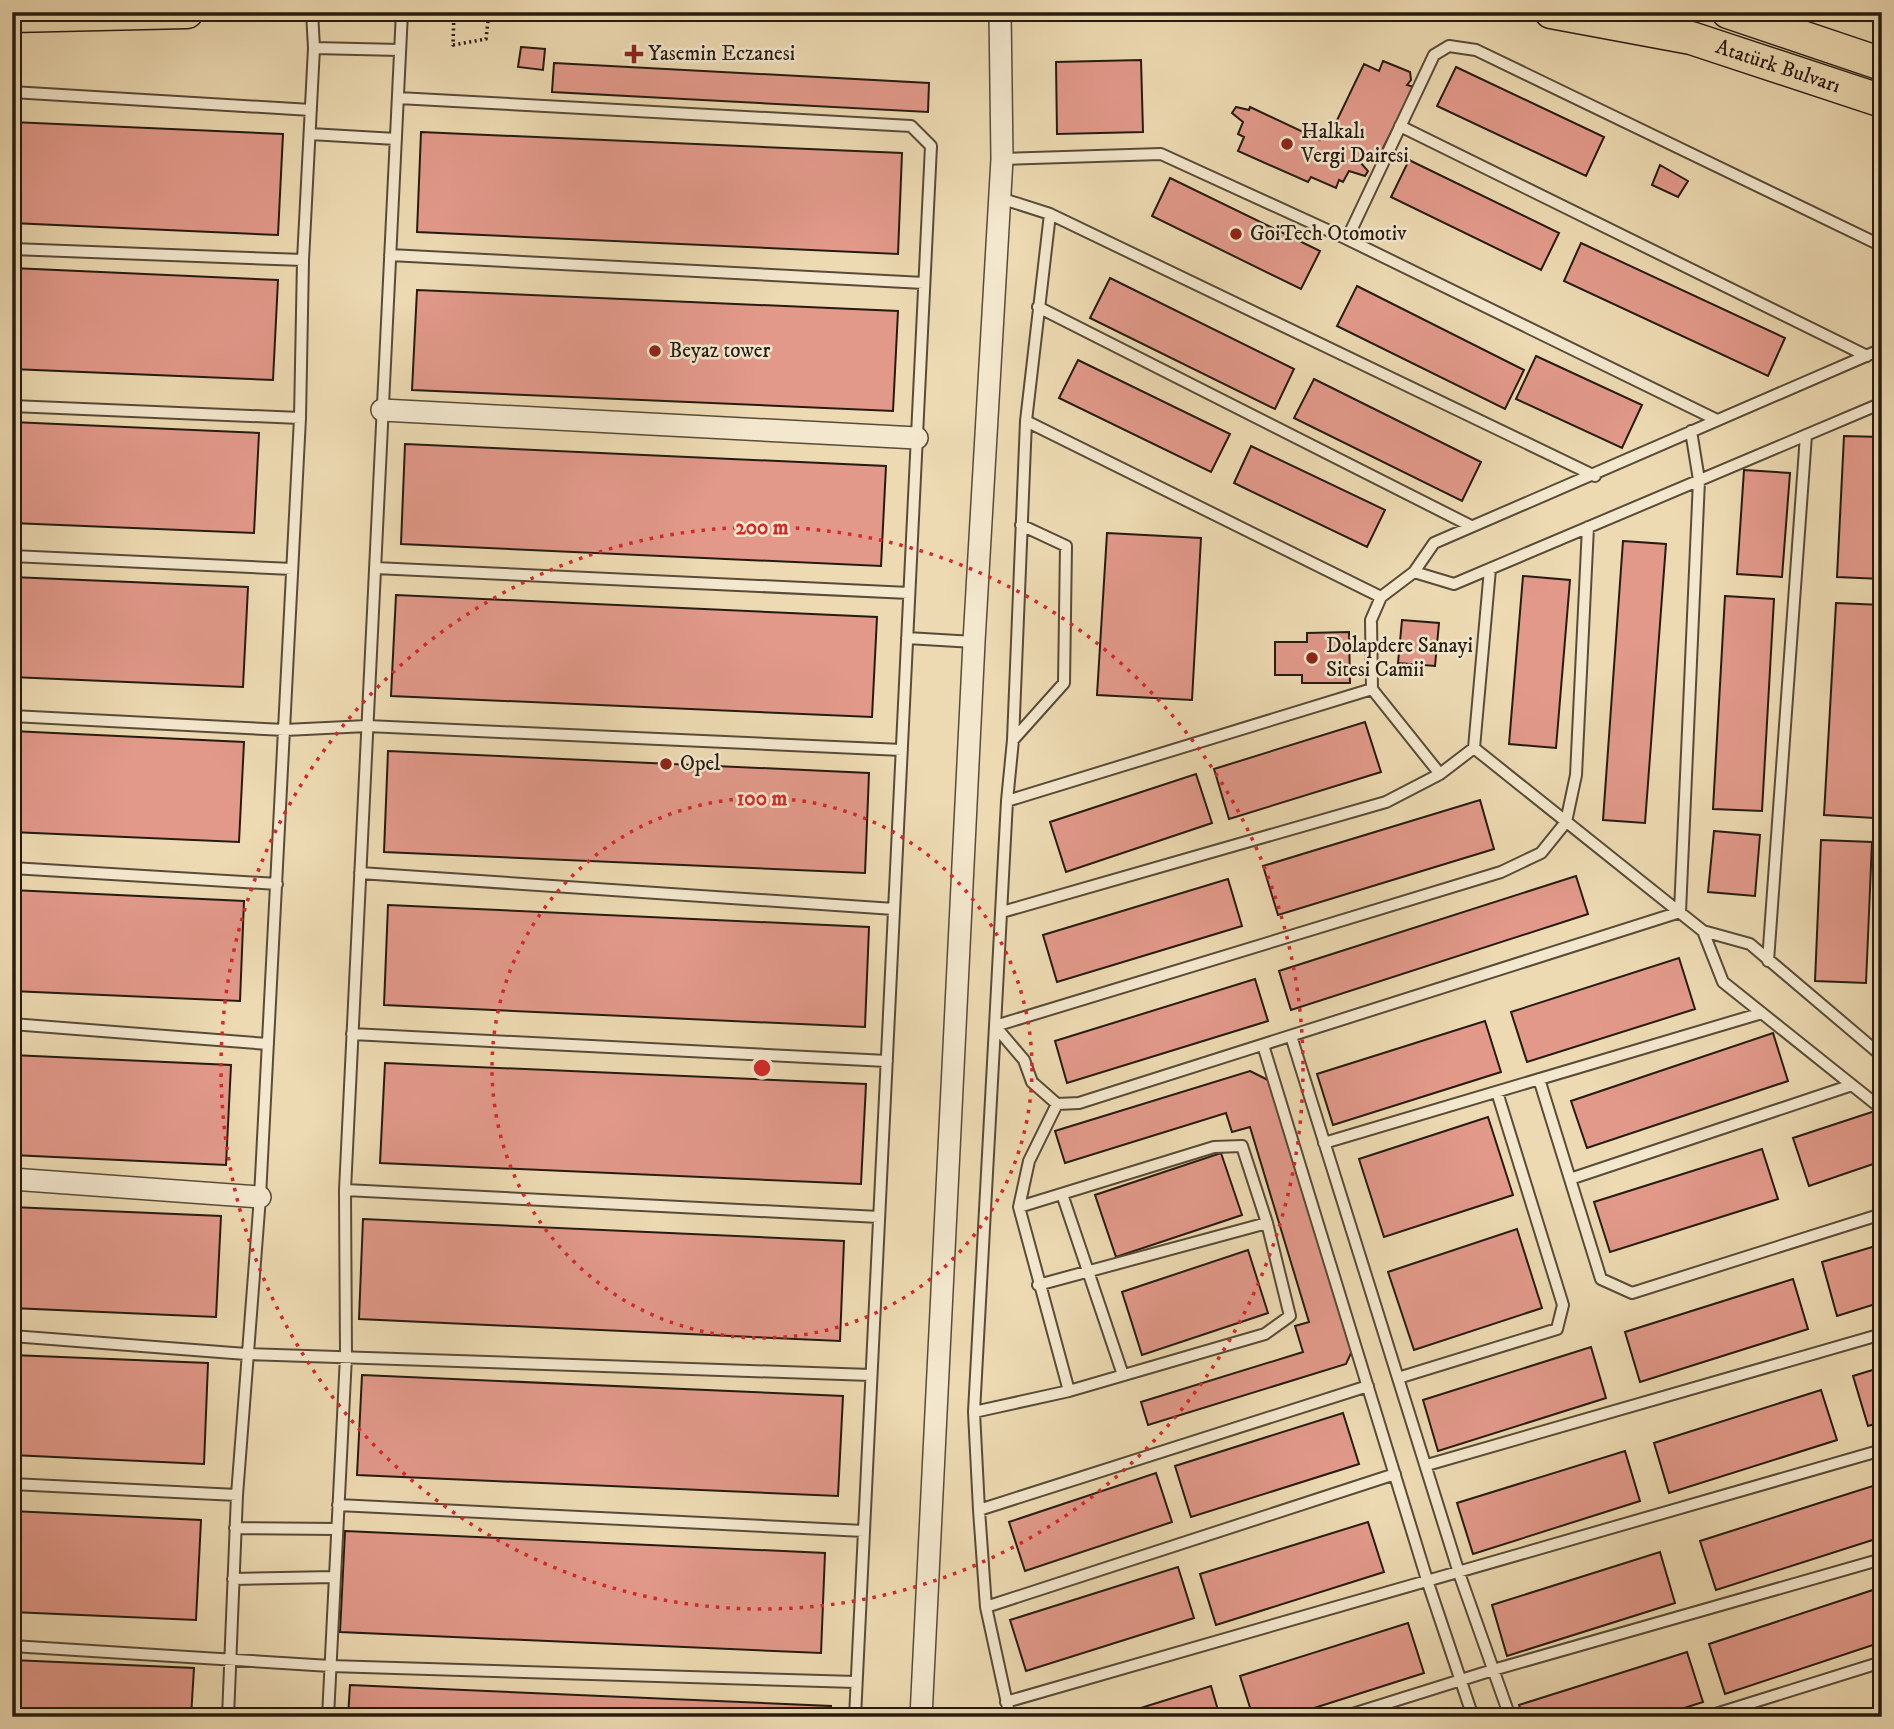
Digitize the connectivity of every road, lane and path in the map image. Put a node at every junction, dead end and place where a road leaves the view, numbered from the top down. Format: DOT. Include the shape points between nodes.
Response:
graph roads {
  1 [pos="187,12"];
  2 [pos="312,12"];
  3 [pos="402,12"];
  4 [pos="454,12"];
  5 [pos="489,12"];
  6 [pos="1000,12"];
  7 [pos="1550,12"];
  8 [pos="1744,15"];
  9 [pos="12,16"];
  10 [pos="314,48"];
  11 [pos="400,50"];
  12 [pos="1882,64"];
  13 [pos="12,92"];
  14 [pos="398,98"];
  15 [pos="1882,102"];
  16 [pos="311,110"];
  17 [pos="1400,126"];
  18 [pos="310,134"];
  19 [pos="396,139"];
  20 [pos="1002,159"];
  21 [pos="1000,198"];
  22 [pos="1050,214"];
  23 [pos="1346,239"];
  24 [pos="1882,246"];
  25 [pos="12,249"];
  26 [pos="390,255"];
  27 [pos="303,260"];
  28 [pos="924,283"];
  29 [pos="1038,307"];
  30 [pos="1882,349"];
  31 [pos="1867,356"];
  32 [pos="1882,403"];
  33 [pos="12,406"];
  34 [pos="382,410"];
  35 [pos="300,418"];
  36 [pos="1714,419"];
  37 [pos="1026,421"];
  38 [pos="1691,431"];
  39 [pos="1806,435"];
  40 [pos="917,439"];
  41 [pos="1595,476"];
  42 [pos="1699,480"];
  43 [pos="1021,524"];
  44 [pos="1471,526"];
  45 [pos="1588,527"];
  46 [pos="12,556"];
  47 [pos="375,568"];
  48 [pos="292,569"];
  49 [pos="1490,569"];
  50 [pos="1414,572"];
  51 [pos="909,593"];
  52 [pos="1381,597"];
  53 [pos="907,638"];
  54 [pos="974,642"];
  55 [pos="1372,689"];
  56 [pos="12,716"];
  57 [pos="367,726"];
  58 [pos="285,730"];
  59 [pos="1013,740"];
  60 [pos="1474,748"];
  61 [pos="902,750"];
  62 [pos="1440,774"];
  63 [pos="1007,801"];
  64 [pos="1566,822"];
  65 [pos="12,868"];
  66 [pos="360,873"];
  67 [pos="277,884"];
  68 [pos="894,909"];
  69 [pos="1002,912"];
  70 [pos="1680,912"];
  71 [pos="1703,931"];
  72 [pos="1768,961"];
  73 [pos="1762,1013"];
  74 [pos="12,1024"];
  75 [pos="995,1026"];
  76 [pos="352,1034"];
  77 [pos="1291,1036"];
  78 [pos="268,1044"];
  79 [pos="1263,1045"];
  80 [pos="1882,1056"];
  81 [pos="887,1060"];
  82 [pos="1539,1079"];
  83 [pos="1852,1085"];
  84 [pos="1497,1092"];
  85 [pos="1057,1104"];
  86 [pos="1882,1109"];
  87 [pos="1324,1143"];
  88 [pos="12,1179"];
  89 [pos="1570,1179"];
  90 [pos="345,1190"];
  91 [pos="1062,1194"];
  92 [pos="260,1197"];
  93 [pos="1020,1207"];
  94 [pos="1882,1214"];
  95 [pos="879,1217"];
  96 [pos="1267,1223"];
  97 [pos="1088,1271"];
  98 [pos="1038,1285"];
  99 [pos="1882,1334"];
  100 [pos="12,1336"];
  101 [pos="246,1354"];
  102 [pos="346,1356"];
  103 [pos="871,1375"];
  104 [pos="1123,1376"];
  105 [pos="1398,1378"];
  106 [pos="1368,1386"];
  107 [pos="1069,1391"];
  108 [pos="974,1412"];
  109 [pos="1882,1450"];
  110 [pos="1427,1465"];
  111 [pos="1395,1474"];
  112 [pos="12,1484"];
  113 [pos="237,1495"];
  114 [pos="338,1505"];
  115 [pos="979,1510"];
  116 [pos="235,1528"];
  117 [pos="337,1529"];
  118 [pos="864,1531"];
  119 [pos="1882,1559"];
  120 [pos="1459,1573"];
  121 [pos="335,1577"];
  122 [pos="233,1578"];
  123 [pos="1428,1583"];
  124 [pos="986,1607"];
  125 [pos="12,1646"];
  126 [pos="229,1660"];
  127 [pos="1882,1662"];
  128 [pos="330,1667"];
  129 [pos="1493,1670"];
  130 [pos="1461,1680"];
  131 [pos="856,1682"];
  132 [pos="1006,1702"];
  133 [pos="1882,1713"];
  134 [pos="228,1715"];
  135 [pos="282,1717"];
  136 [pos="328,1717"];
  137 [pos="855,1717"];
  138 [pos="921,1717"];
  139 [pos="1010,1717"];
  140 [pos="1343,1717"];
  141 [pos="1473,1717"];
  142 [pos="1510,1717"];
  143 [pos="1706,1717"];
  144 [pos="1868,1717"];
  1 -- 9 [label="main road"];
  2 -- 10 [label="lane"];
  3 -- 11 [label="lane"];
  4 -- 5 [label="path" via="453,45 486,39"];
  6 -- 20 [label="street"];
  7 -- 15 [label="main road, Atatürk Bulvarı" via="1691,38"];
  8 -- 12 [label="main road, Atatürk Bulvarı"];
  10 -- 11 [label="lane"];
  10 -- 16 [label="lane"];
  11 -- 14 [label="lane"];
  13 -- 16 [label="lane"];
  14 -- 19 [label="lane"];
  14 -- 28 [label="lane" via="911,126 931,146"];
  16 -- 18 [label="lane"];
  17 -- 23 [label="lane"];
  17 -- 24 [label="lane" via="1434,55 1449,46 1476,50"];
  17 -- 31 [label="lane"];
  18 -- 19 [label="lane"];
  18 -- 27 [label="lane"];
  19 -- 26 [label="lane"];
  20 -- 21 [label="street"];
  20 -- 23 [label="lane" via="1161,153"];
  21 -- 22 [label="lane"];
  21 -- 54 [label="street"];
  22 -- 29 [label="lane"];
  22 -- 41 [label="lane"];
  23 -- 36 [label="lane"];
  25 -- 27 [label="lane"];
  26 -- 28 [label="lane"];
  26 -- 34 [label="lane"];
  27 -- 35 [label="lane"];
  28 -- 40 [label="lane"];
  29 -- 37 [label="lane"];
  29 -- 44 [label="lane"];
  30 -- 31 [label="lane"];
  31 -- 36 [label="lane"];
  32 -- 39 [label="lane"];
  33 -- 35 [label="lane"];
  34 -- 40 [label="street"];
  34 -- 47 [label="lane"];
  35 -- 48 [label="lane"];
  36 -- 38 [label="lane"];
  37 -- 43 [label="lane"];
  37 -- 52 [label="lane"];
  38 -- 41 [label="lane"];
  38 -- 42 [label="lane"];
  39 -- 42 [label="lane"];
  39 -- 72 [label="lane"];
  40 -- 51 [label="lane"];
  41 -- 44 [label="lane"];
  42 -- 45 [label="lane"];
  42 -- 70 [label="lane"];
  43 -- 59 [label="lane"];
  43 -- 59 [label="lane" via="1066,546 1064,683"];
  44 -- 50 [label="lane" via="1434,543"];
  45 -- 49 [label="lane"];
  45 -- 64 [label="lane" via="1576,775"];
  46 -- 48 [label="lane"];
  47 -- 51 [label="lane"];
  47 -- 57 [label="lane"];
  48 -- 58 [label="lane"];
  49 -- 50 [label="lane" via="1454,584"];
  49 -- 60 [label="lane"];
  50 -- 52 [label="lane"];
  51 -- 53 [label="lane"];
  52 -- 55 [label="lane" via="1371,620"];
  53 -- 54 [label="lane"];
  53 -- 61 [label="lane"];
  54 -- 138 [label="street"];
  55 -- 62 [label="lane"];
  55 -- 63 [label="lane"];
  56 -- 58 [label="lane"];
  57 -- 58 [label="lane"];
  57 -- 61 [label="lane"];
  57 -- 66 [label="lane"];
  58 -- 67 [label="lane"];
  59 -- 63 [label="lane"];
  60 -- 62 [label="lane"];
  60 -- 64 [label="lane"];
  61 -- 68 [label="lane"];
  62 -- 69 [label="lane" via="1386,802"];
  63 -- 69 [label="lane"];
  64 -- 70 [label="lane"];
  64 -- 75 [label="lane" via="1541,853 1501,872"];
  65 -- 67 [label="lane"];
  66 -- 68 [label="lane"];
  66 -- 76 [label="lane"];
  67 -- 78 [label="lane"];
  68 -- 81 [label="lane"];
  69 -- 75 [label="lane"];
  70 -- 71 [label="lane"];
  70 -- 77 [label="lane"];
  71 -- 72 [label="lane" via="1749,944"];
  71 -- 73 [label="lane" via="1723,982"];
  72 -- 80 [label="lane"];
  73 -- 82 [label="lane"];
  73 -- 83 [label="lane"];
  74 -- 78 [label="lane"];
  75 -- 85 [label="lane" via="1024,1060 1032,1082"];
  75 -- 108 [label="lane"];
  76 -- 81 [label="lane"];
  76 -- 90 [label="lane"];
  77 -- 79 [label="lane"];
  77 -- 87 [label="lane"];
  78 -- 92 [label="lane"];
  79 -- 85 [label="lane" via="1079,1103"];
  79 -- 106 [label="lane"];
  81 -- 95 [label="lane"];
  82 -- 84 [label="lane"];
  82 -- 89 [label="lane"];
  83 -- 86 [label="lane"];
  83 -- 89 [label="lane"];
  84 -- 87 [label="lane"];
  84 -- 105 [label="lane" via="1563,1305 1558,1329"];
  85 -- 93 [label="lane" via="1029,1161"];
  87 -- 105 [label="lane"];
  88 -- 92 [label="street"];
  89 -- 94 [label="lane" via="1601,1279 1632,1293"];
  90 -- 95 [label="lane"];
  90 -- 102 [label="lane"];
  91 -- 93 [label="lane"];
  91 -- 96 [label="lane" via="1214,1147 1242,1146"];
  91 -- 97 [label="lane"];
  92 -- 101 [label="lane"];
  93 -- 98 [label="lane"];
  95 -- 103 [label="lane"];
  96 -- 97 [label="lane"];
  96 -- 104 [label="lane" via="1290,1316 1265,1334"];
  97 -- 98 [label="lane"];
  97 -- 104 [label="lane"];
  98 -- 107 [label="lane"];
  99 -- 110 [label="lane"];
  100 -- 101 [label="lane"];
  101 -- 102 [label="lane"];
  101 -- 113 [label="lane"];
  102 -- 103 [label="lane"];
  102 -- 114 [label="lane"];
  103 -- 118 [label="lane"];
  104 -- 107 [label="lane"];
  105 -- 110 [label="lane"];
  106 -- 111 [label="lane"];
  106 -- 115 [label="lane"];
  107 -- 108 [label="lane"];
  108 -- 115 [label="lane"];
  109 -- 120 [label="lane"];
  110 -- 120 [label="lane"];
  111 -- 123 [label="lane"];
  111 -- 124 [label="lane"];
  112 -- 113 [label="lane"];
  113 -- 116 [label="lane"];
  114 -- 117 [label="lane"];
  114 -- 118 [label="lane"];
  115 -- 124 [label="lane"];
  116 -- 117 [label="lane"];
  116 -- 122 [label="lane"];
  117 -- 121 [label="lane"];
  118 -- 131 [label="lane"];
  119 -- 129 [label="lane"];
  120 -- 123 [label="lane"];
  120 -- 129 [label="lane"];
  121 -- 122 [label="lane"];
  121 -- 128 [label="lane"];
  122 -- 126 [label="lane"];
  123 -- 130 [label="lane"];
  123 -- 132 [label="lane"];
  124 -- 132 [label="lane"];
  125 -- 126 [label="lane"];
  126 -- 128 [label="lane"];
  126 -- 134 [label="lane"];
  127 -- 143 [label="lane"];
  128 -- 131 [label="lane"];
  128 -- 136 [label="lane"];
  129 -- 130 [label="lane"];
  129 -- 142 [label="lane"];
  130 -- 140 [label="lane"];
  130 -- 141 [label="lane"];
  131 -- 137 [label="lane"];
  132 -- 139 [label="lane"];
  133 -- 144 [label="path"];
  134 -- 135 [label="lane"];
}
